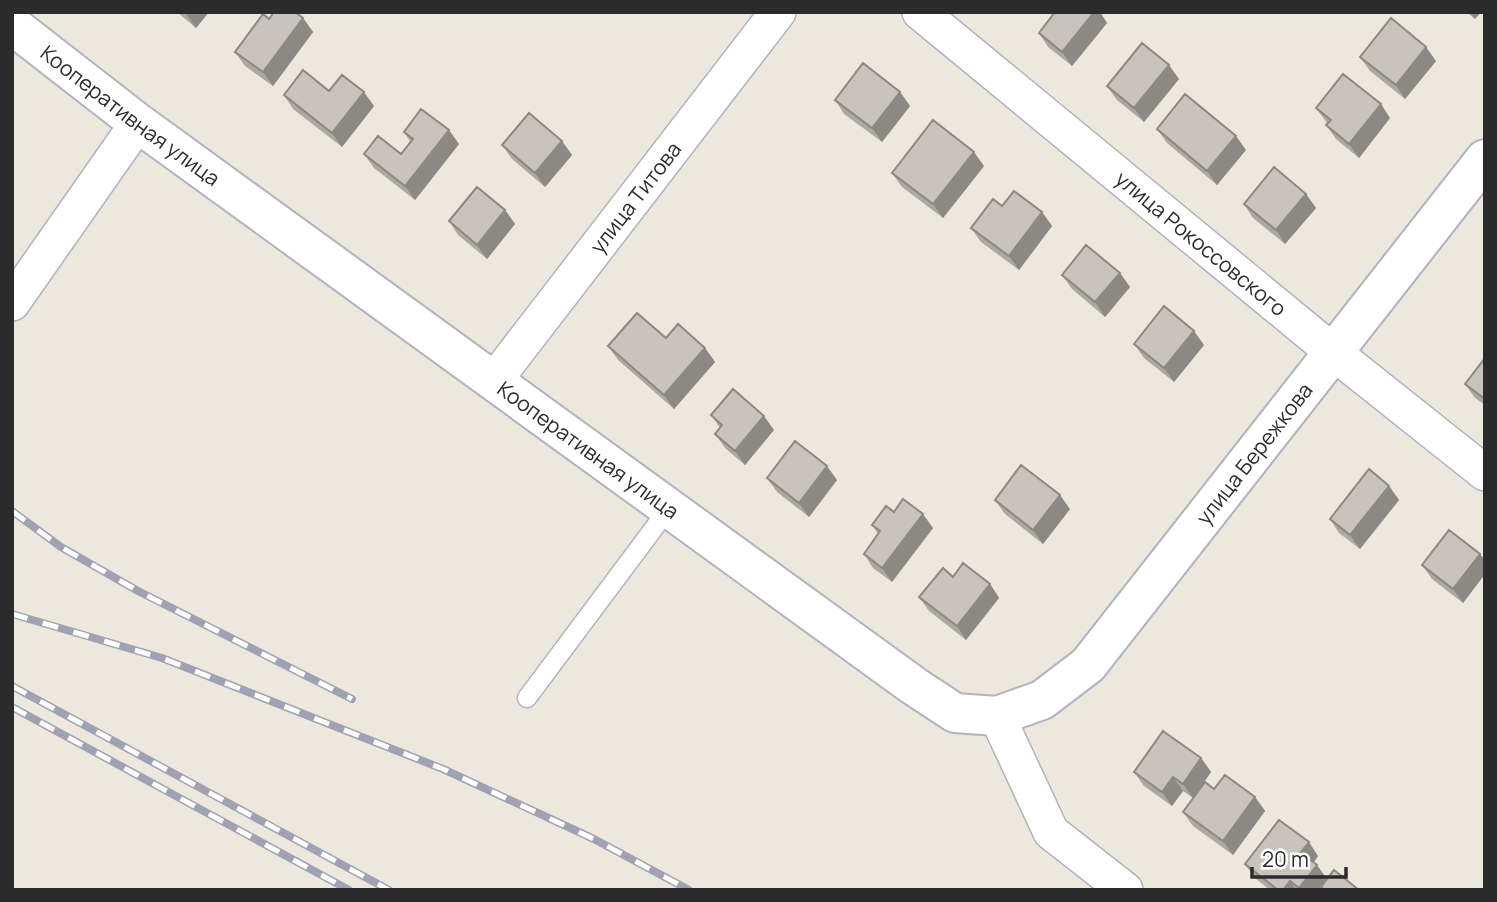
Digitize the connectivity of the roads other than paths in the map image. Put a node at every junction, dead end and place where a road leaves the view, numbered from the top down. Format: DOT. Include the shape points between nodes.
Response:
graph roads {
  1 [pos="778,12"];
  2 [pos="920,12"];
  3 [pos="12,25"];
  4 [pos="138,123"];
  5 [pos="1485,159"];
  6 [pos="12,303"];
  7 [pos="1333,352"];
  8 [pos="493,382"];
  9 [pos="1485,473"];
  10 [pos="670,508"];
  11 [pos="527,698"];
  12 [pos="997,716"];
  13 [pos="1125,890"];
  1 -- 8 [label="street, улица Титова"];
  2 -- 7 [label="street, улица Рокоссовского"];
  3 -- 4 [label="street, Кооперативная улица"];
  4 -- 6 [label="street"];
  4 -- 8 [label="street, Кооперативная улица"];
  5 -- 7 [label="street, улица Бережкова"];
  7 -- 9 [label="street, улица Рокоссовского"];
  7 -- 12 [label="street, улица Бережкова" via="1088,665 1041,700"];
  8 -- 10 [label="street, Кооперативная улица"];
  10 -- 11 [label="lane"];
  10 -- 12 [label="street, Кооперативная улица" via="914,687 955,713"];
  12 -- 13 [label="street" via="1051,832"];
}
